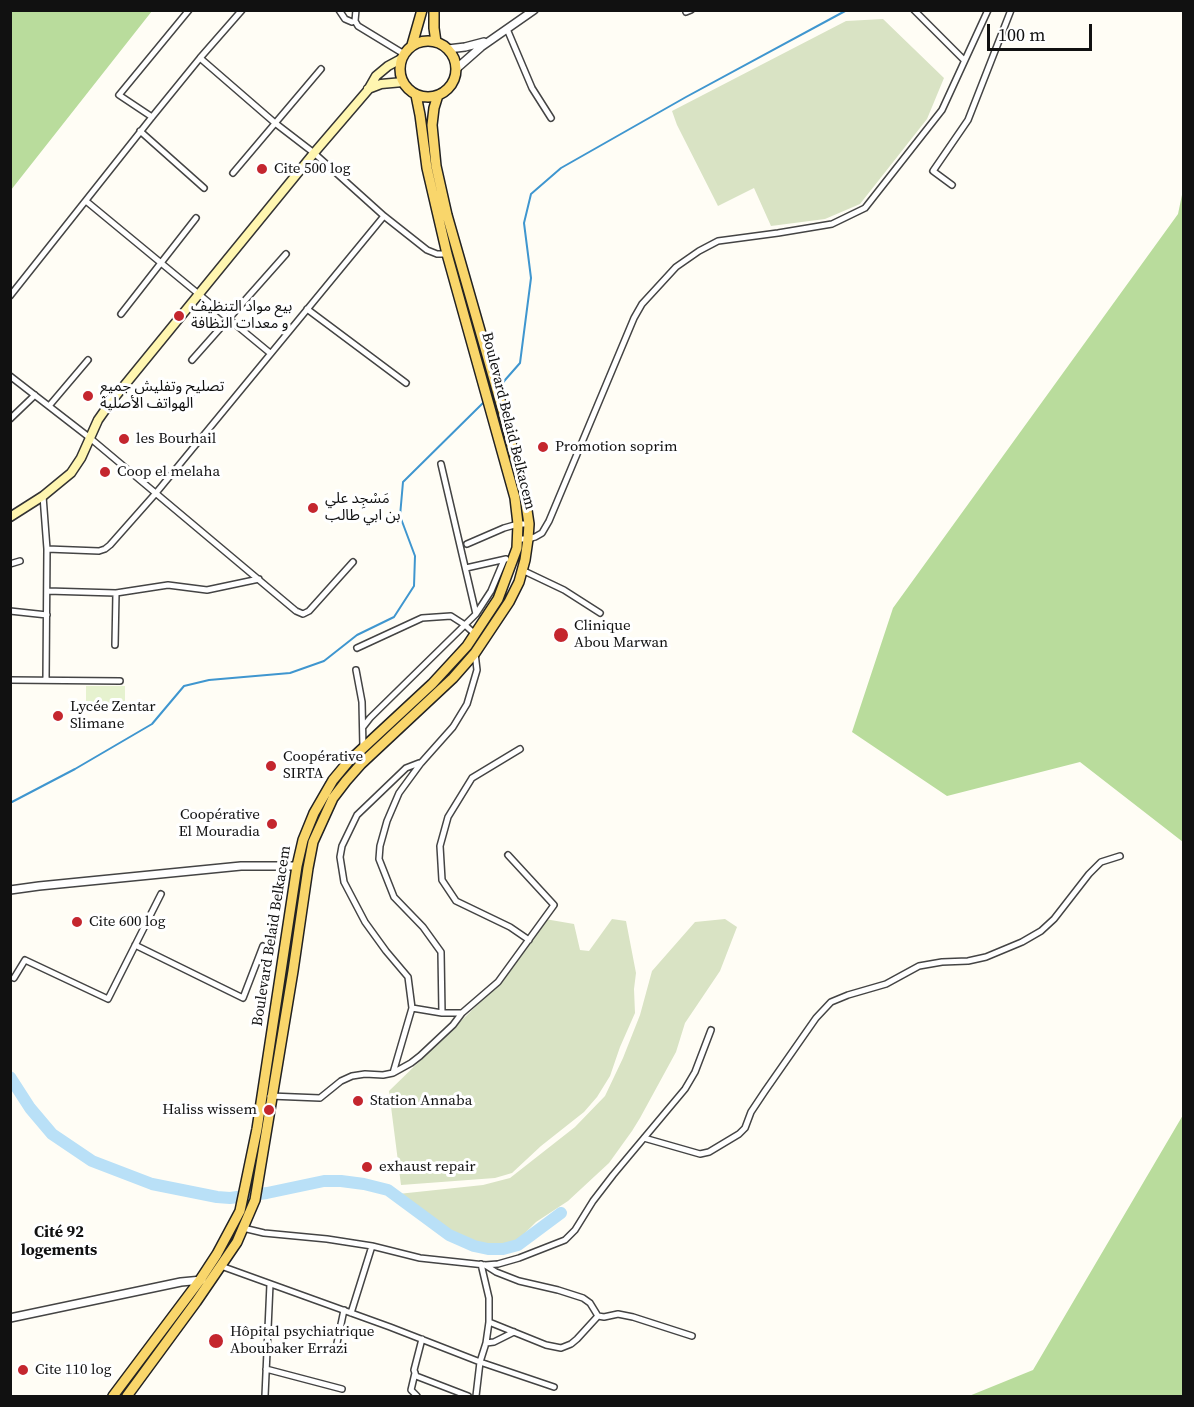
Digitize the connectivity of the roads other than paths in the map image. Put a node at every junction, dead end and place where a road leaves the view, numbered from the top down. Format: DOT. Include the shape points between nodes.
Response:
graph roads {
  1 [pos="189,10"];
  2 [pos="242,10"];
  3 [pos="339,10"];
  4 [pos="356,10"];
  5 [pos="422,10"];
  6 [pos="434,10"];
  7 [pos="534,10"];
  8 [pos="914,10"];
  9 [pos="988,10"];
  10 [pos="1011,10"];
  11 [pos="355,21"];
  12 [pos="507,29"];
  13 [pos="489,40"];
  14 [pos="436,42"];
  15 [pos="412,45"];
  16 [pos="448,49"];
  17 [pos="402,56"];
  18 [pos="200,58"];
  19 [pos="964,60"];
  20 [pos="321,69"];
  21 [pos="456,69"];
  22 [pos="403,82"];
  23 [pos="368,90"];
  24 [pos="416,94"];
  25 [pos="438,95"];
  26 [pos="152,117"];
  27 [pos="551,118"];
  28 [pos="275,123"];
  29 [pos="140,131"];
  30 [pos="314,153"];
  31 [pos="233,174"];
  32 [pos="952,185"];
  33 [pos="204,188"];
  34 [pos="86,201"];
  35 [pos="384,216"];
  36 [pos="196,218"];
  37 [pos="286,254"];
  38 [pos="447,254"];
  39 [pos="161,263"];
  40 [pos="199,294"];
  41 [pos="10,296"];
  42 [pos="307,309"];
  43 [pos="121,314"];
  44 [pos="228,319"];
  45 [pos="270,353"];
  46 [pos="88,360"];
  47 [pos="192,360"];
  48 [pos="10,376"];
  49 [pos="405,383"];
  50 [pos="35,395"];
  51 [pos="49,406"];
  52 [pos="10,419"];
  53 [pos="90,438"];
  54 [pos="441,464"];
  55 [pos="156,493"];
  56 [pos="44,496"];
  57 [pos="10,517"];
  58 [pos="518,524"];
  59 [pos="529,524"];
  60 [pos="518,539"];
  61 [pos="528,540"];
  62 [pos="467,544"];
  63 [pos="47,549"];
  64 [pos="509,559"];
  65 [pos="20,561"];
  66 [pos="353,562"];
  67 [pos="10,564"];
  68 [pos="466,568"];
  69 [pos="522,570"];
  70 [pos="259,579"];
  71 [pos="47,591"];
  72 [pos="116,593"];
  73 [pos="10,611"];
  74 [pos="600,613"];
  75 [pos="476,614"];
  76 [pos="47,615"];
  77 [pos="465,624"];
  78 [pos="476,634"];
  79 [pos="115,645"];
  80 [pos="357,648"];
  81 [pos="475,653"];
  82 [pos="356,670"];
  83 [pos="10,680"];
  84 [pos="46,680"];
  85 [pos="120,681"];
  86 [pos="363,727"];
  87 [pos="363,748"];
  88 [pos="520,750"];
  89 [pos="421,763"];
  90 [pos="508,855"];
  91 [pos="1120,856"];
  92 [pos="297,866"];
  93 [pos="10,890"];
  94 [pos="161,894"];
  95 [pos="529,940"];
  96 [pos="135,945"];
  97 [pos="263,946"];
  98 [pos="14,978"];
  99 [pos="412,1008"];
  100 [pos="442,1013"];
  101 [pos="462,1013"];
  102 [pos="711,1030"];
  103 [pos="393,1073"];
  104 [pos="262,1095"];
  105 [pos="272,1097"];
  106 [pos="644,1138"];
  107 [pos="243,1228"];
  108 [pos="372,1246"];
  109 [pos="483,1265"];
  110 [pos="221,1266"];
  111 [pos="200,1280"];
  112 [pos="210,1282"];
  113 [pos="270,1284"];
  114 [pos="344,1310"];
  115 [pos="351,1313"];
  116 [pos="598,1316"];
  117 [pos="10,1318"];
  118 [pos="489,1322"];
  119 [pos="514,1332"];
  120 [pos="692,1336"];
  121 [pos="422,1339"];
  122 [pos="337,1343"];
  123 [pos="486,1343"];
  124 [pos="480,1362"];
  125 [pos="266,1369"];
  126 [pos="415,1373"];
  127 [pos="554,1387"];
  128 [pos="342,1389"];
  129 [pos="113,1396"];
  130 [pos="127,1396"];
  131 [pos="265,1396"];
  132 [pos="417,1396"];
  133 [pos="468,1396"];
  134 [pos="476,1396"];
  1 -- 26 [label="street" via="119,95"];
  2 -- 18 [label="street"];
  3 -- 11 [label="street" via="345,19"];
  4 -- 11 [label="street"];
  5 -- 15 [label="main road"];
  6 -- 14 [label="main road"];
  7 -- 12 [label="street"];
  8 -- 19 [label="street"];
  9 -- 19 [label="street"];
  10 -- 32 [label="street" via="968,120 933,171"];
  11 -- 17 [label="street"];
  12 -- 13 [label="street"];
  12 -- 27 [label="street" via="532,88"];
  13 -- 16 [label="street"];
  13 -- 21 [label="street"];
  14 -- 15 [label="main road"];
  14 -- 16 [label="main road"];
  15 -- 17 [label="main road"];
  16 -- 21 [label="main road"];
  17 -- 22 [label="main road" via="399,71"];
  17 -- 23 [label="main road" via="381,70"];
  18 -- 26 [label="street"];
  18 -- 28 [label="street"];
  19 -- 61 [label="street" via="942,110 865,208 832,224 718,241 676,267 642,304 549,521 542,533"];
  20 -- 28 [label="street"];
  21 -- 25 [label="main road" via="451,85"];
  22 -- 23 [label="main road"];
  22 -- 24 [label="main road"];
  23 -- 30 [label="main road"];
  24 -- 25 [label="main road"];
  24 -- 38 [label="main road, Boulevard Belaid Belkacem" via="426,168"];
  25 -- 59 [label="main road, Boulevard Belaid Belkacem" via="432,125 436,166 503,411"];
  26 -- 29 [label="street"];
  28 -- 30 [label="street"];
  28 -- 31 [label="street"];
  29 -- 33 [label="street"];
  29 -- 34 [label="street"];
  30 -- 35 [label="street"];
  30 -- 40 [label="main road"];
  34 -- 39 [label="street"];
  34 -- 41 [label="street"];
  35 -- 38 [label="street" via="427,250"];
  35 -- 42 [label="street"];
  36 -- 39 [label="street"];
  37 -- 44 [label="street"];
  38 -- 58 [label="main road, Boulevard Belaid Belkacem" via="515,498"];
  39 -- 40 [label="street"];
  39 -- 43 [label="street"];
  40 -- 44 [label="street"];
  40 -- 53 [label="main road" via="110,403"];
  42 -- 45 [label="street"];
  42 -- 49 [label="street"];
  44 -- 45 [label="street"];
  44 -- 47 [label="street"];
  45 -- 55 [label="street"];
  46 -- 51 [label="street"];
  48 -- 50 [label="street"];
  50 -- 51 [label="street"];
  50 -- 52 [label="street"];
  51 -- 53 [label="street"];
  53 -- 55 [label="street"];
  53 -- 56 [label="main road" via="70,472"];
  54 -- 68 [label="street"];
  55 -- 63 [label="street" via="105,549"];
  55 -- 70 [label="street"];
  56 -- 57 [label="main road"];
  56 -- 63 [label="street"];
  58 -- 59 [label="street"];
  58 -- 60 [label="main road, Boulevard Belaid Belkacem"];
  58 -- 62 [label="street"];
  59 -- 61 [label="main road, Boulevard Belaid Belkacem"];
  60 -- 61 [label="street"];
  60 -- 64 [label="main road, Boulevard Belaid Belkacem"];
  61 -- 69 [label="main road, Boulevard Belaid Belkacem"];
  63 -- 71 [label="street"];
  64 -- 68 [label="street"];
  64 -- 75 [label="street"];
  64 -- 78 [label="main road, Boulevard Belaid Belkacem" via="498,599"];
  65 -- 67 [label="street"];
  66 -- 70 [label="street" via="303,614"];
  68 -- 75 [label="street"];
  69 -- 74 [label="street"];
  69 -- 81 [label="main road, Boulevard Belaid Belkacem" via="509,602"];
  70 -- 72 [label="street" via="207,590 168,585"];
  71 -- 72 [label="street"];
  71 -- 76 [label="street"];
  72 -- 79 [label="street"];
  73 -- 76 [label="street"];
  75 -- 77 [label="street"];
  76 -- 84 [label="street"];
  77 -- 78 [label="street"];
  77 -- 80 [label="street" via="451,616 422,618"];
  77 -- 86 [label="street"];
  78 -- 87 [label="main road, Boulevard Belaid Belkacem" via="447,668"];
  81 -- 89 [label="street" via="477,670 467,704 453,727"];
  81 -- 105 [label="main road, Boulevard Belaid Belkacem" via="361,764 333,798 313,842"];
  82 -- 86 [label="street"];
  83 -- 84 [label="street"];
  84 -- 85 [label="street"];
  86 -- 87 [label="street"];
  87 -- 92 [label="main road, Boulevard Belaid Belkacem" via="324,795 303,840"];
  88 -- 95 [label="street" via="472,778 448,817 440,846 442,880 456,901"];
  89 -- 99 [label="street" via="406,768 357,815 340,857 344,882 365,922 408,976"];
  89 -- 100 [label="street" via="399,793 387,821 379,859 394,897 441,952"];
  90 -- 95 [label="street" via="554,905"];
  91 -- 106 [label="street" via="1101,862 1054,919 1022,942 986,957 919,966 886,984 831,1002 765,1091 745,1128 709,1152 700,1154"];
  92 -- 93 [label="street" via="241,866"];
  92 -- 104 [label="main road, Boulevard Belaid Belkacem"];
  94 -- 96 [label="street"];
  95 -- 101 [label="street" via="498,981"];
  96 -- 97 [label="street" via="243,998"];
  96 -- 98 [label="street" via="108,999 25,960"];
  99 -- 100 [label="street"];
  99 -- 103 [label="street"];
  100 -- 101 [label="street"];
  101 -- 103 [label="street" via="411,1064"];
  102 -- 106 [label="street" via="686,1089"];
  103 -- 105 [label="street" via="352,1076 320,1098"];
  104 -- 105 [label="street"];
  104 -- 111 [label="main road, Boulevard Belaid Belkacem" via="242,1206"];
  105 -- 107 [label="main road, Boulevard Belaid Belkacem" via="256,1196"];
  106 -- 109 [label="street" via="565,1240 519,1258"];
  107 -- 108 [label="street"];
  107 -- 110 [label="main road, Boulevard Belaid Belkacem"];
  108 -- 109 [label="street" via="420,1258"];
  108 -- 115 [label="street"];
  109 -- 116 [label="street" via="519,1281 583,1298"];
  109 -- 118 [label="street"];
  110 -- 112 [label="main road, Boulevard Belaid Belkacem"];
  110 -- 113 [label="street"];
  111 -- 112 [label="street"];
  111 -- 117 [label="street"];
  111 -- 129 [label="main road, Boulevard Belaid Belkacem"];
  112 -- 130 [label="main road, Boulevard Belaid Belkacem"];
  113 -- 114 [label="street"];
  113 -- 125 [label="street"];
  114 -- 115 [label="street"];
  114 -- 122 [label="street"];
  115 -- 121 [label="street"];
  116 -- 119 [label="street" via="577,1339 561,1348"];
  116 -- 120 [label="street" via="633,1317"];
  118 -- 119 [label="street"];
  118 -- 123 [label="street"];
  119 -- 123 [label="street"];
  121 -- 124 [label="street"];
  121 -- 126 [label="street"];
  123 -- 124 [label="street"];
  124 -- 127 [label="street"];
  124 -- 134 [label="street"];
  125 -- 128 [label="street"];
  125 -- 131 [label="street"];
  126 -- 132 [label="street" via="411,1390"];
  126 -- 133 [label="street"];
}
